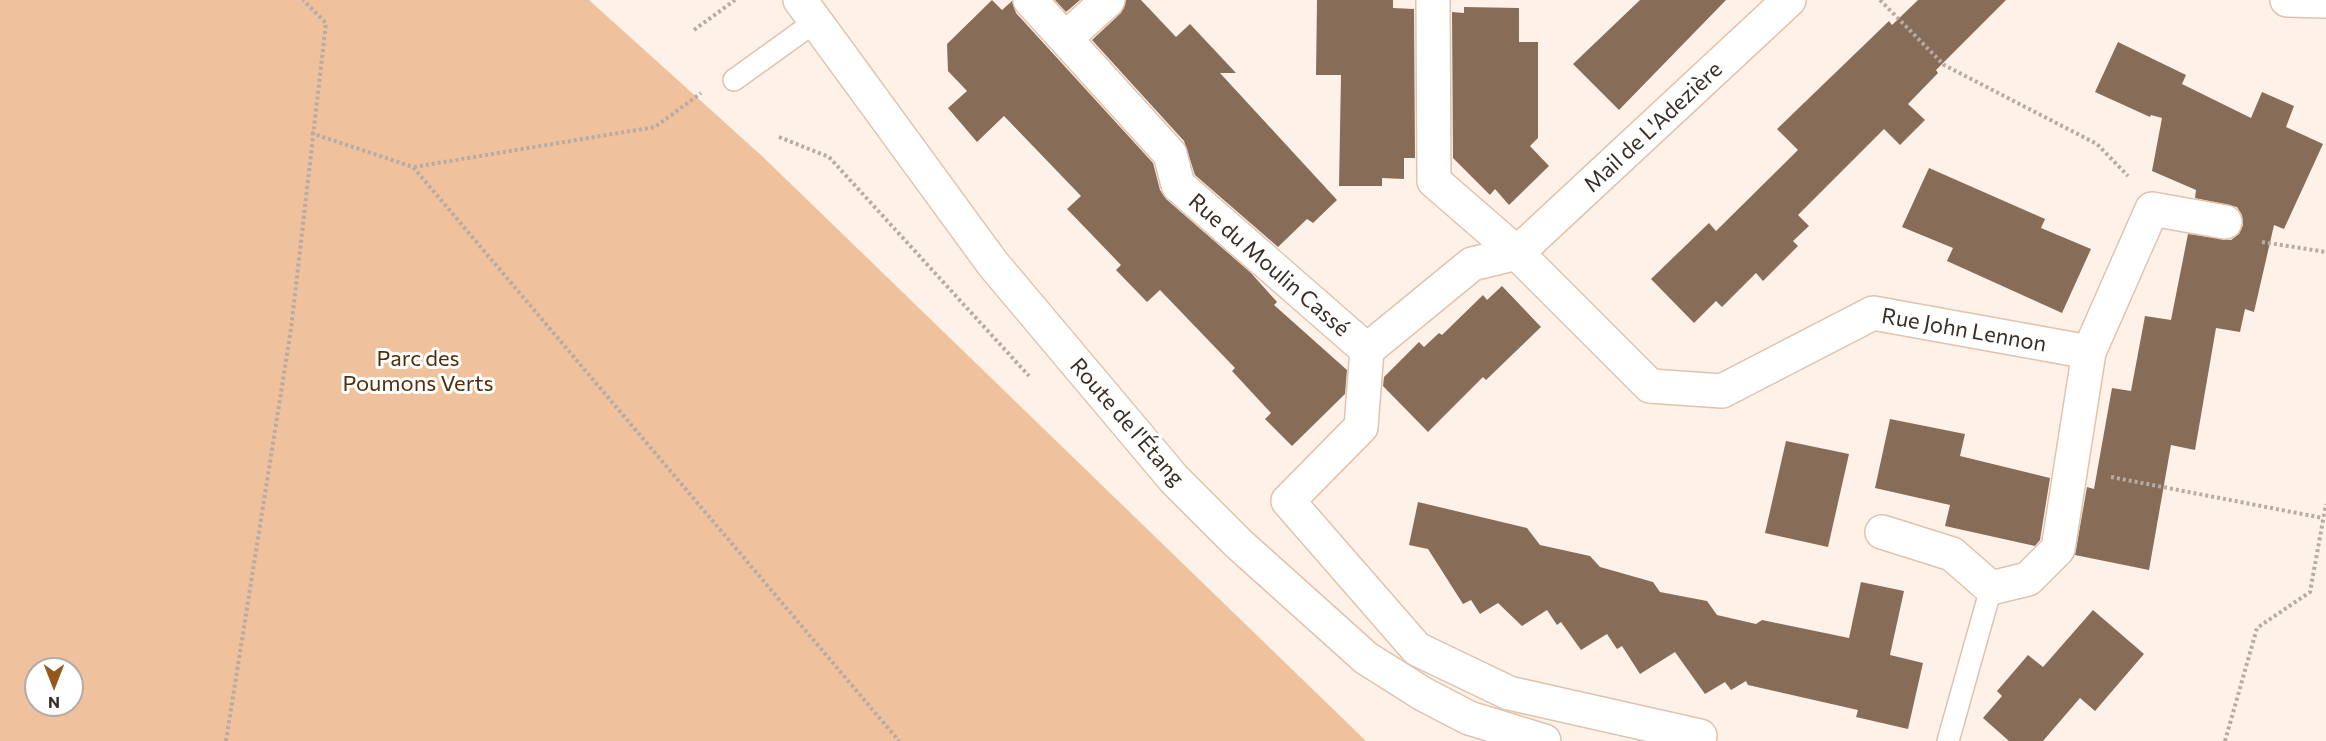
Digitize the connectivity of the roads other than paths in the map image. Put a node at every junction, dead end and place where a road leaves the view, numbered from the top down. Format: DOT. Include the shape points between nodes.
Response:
graph roads {
  1 [pos="1030,0"];
  2 [pos="1108,0"];
  3 [pos="1433,0"];
  4 [pos="1789,0"];
  5 [pos="2287,0"];
  6 [pos="2326,1"];
  7 [pos="808,10"];
  8 [pos="1066,38"];
  9 [pos="734,80"];
  10 [pos="2224,222"];
  11 [pos="1517,254"];
  12 [pos="1367,350"];
  13 [pos="2089,352"];
  14 [pos="1882,532"];
  15 [pos="1991,588"];
  16 [pos="1700,736"];
  17 [pos="1544,741"];
  18 [pos="1948,741"];
  1 -- 8 [label="street, Rue du Moulin Cassé"];
  2 -- 8 [label="street"];
  3 -- 11 [label="street, Rue John Lennon" via="1434,181"];
  4 -- 11 [label="street, Mail de L'Adezière"];
  5 -- 6 [label="street"];
  7 -- 9 [label="lane"];
  7 -- 17 [label="street, Route de l'Étang" via="993,264 1174,479 1239,544 1376,664 1469,718"];
  8 -- 12 [label="street, Rue du Moulin Cassé" via="1170,154 1178,185"];
  10 -- 13 [label="street" via="2152,209"];
  11 -- 12 [label="street, Rue du Moulin Cassé" via="1472,264"];
  11 -- 13 [label="street, Rue John Lennon" via="1650,386 1722,391 1873,313"];
  12 -- 16 [label="street, Rue du Moulin Cassé" via="1361,427 1288,501 1295,510 1417,649 1509,693"];
  13 -- 15 [label="street" via="2058,549 2028,579"];
  14 -- 15 [label="street" via="1952,554"];
  15 -- 18 [label="lane"];
}
